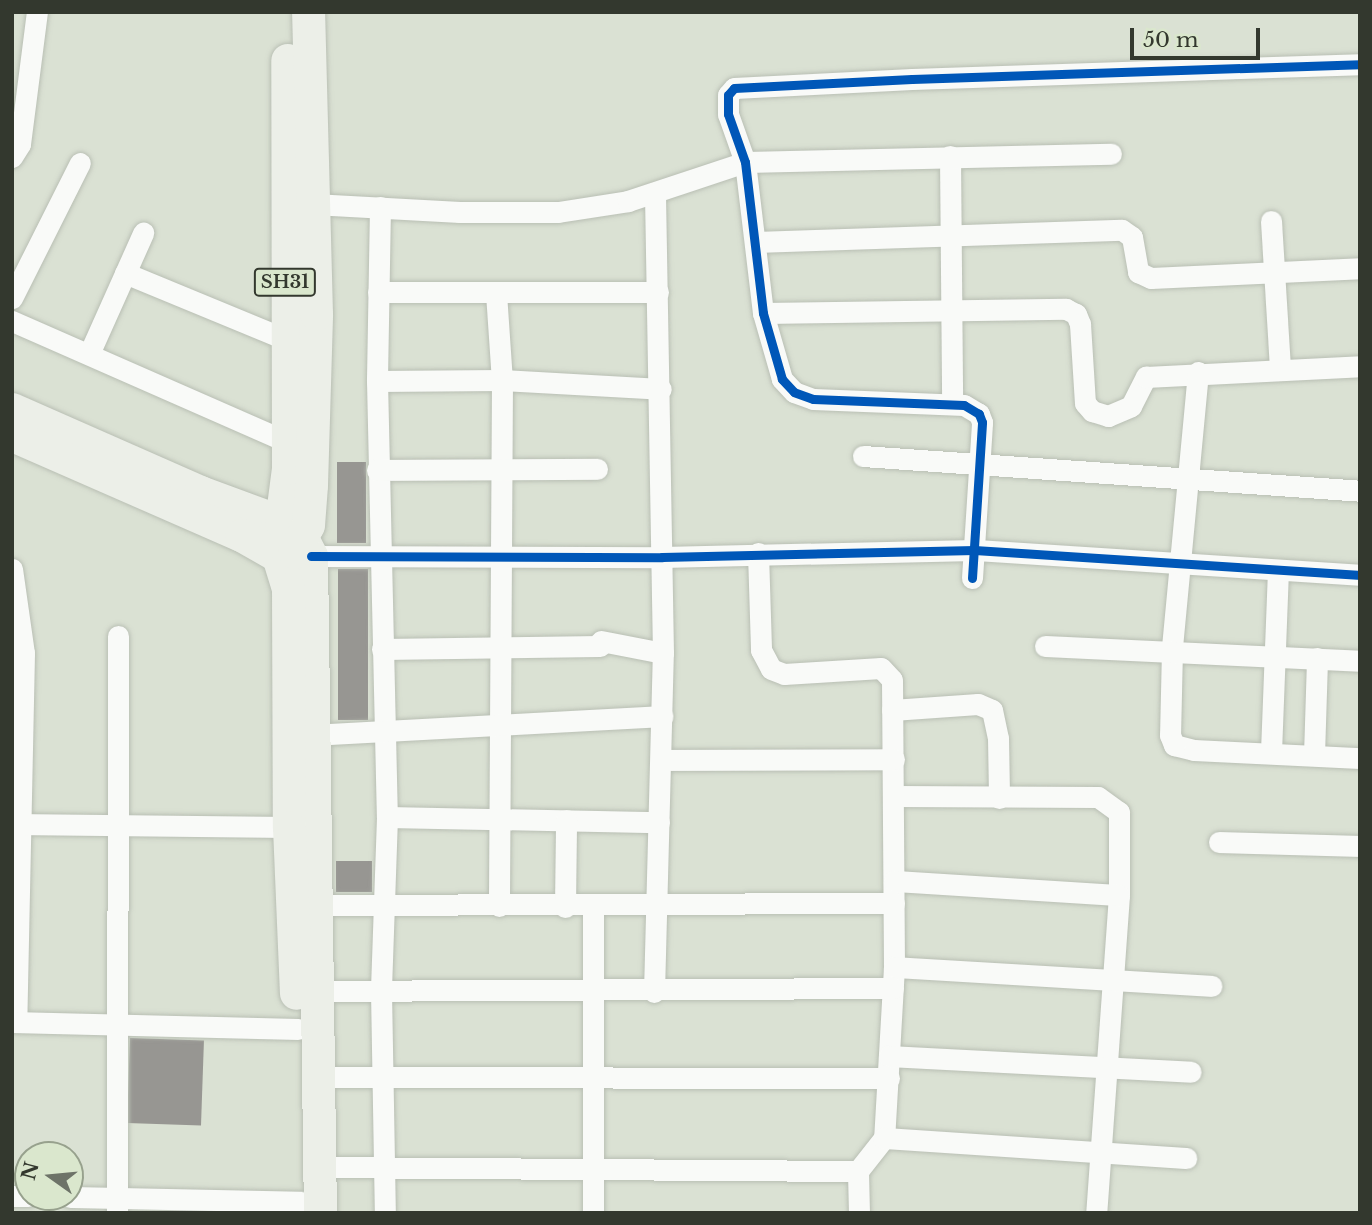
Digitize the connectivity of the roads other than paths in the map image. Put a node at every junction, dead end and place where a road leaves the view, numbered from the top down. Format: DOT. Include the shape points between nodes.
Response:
graph roads {
  1 [pos="37,12"];
  2 [pos="287,12"];
  3 [pos="308,12"];
  4 [pos="1360,64"];
  5 [pos="1111,154"];
  6 [pos="950,156"];
  7 [pos="12,157"];
  8 [pos="80,163"];
  9 [pos="732,166"];
  10 [pos="655,193"];
  11 [pos="313,204"];
  12 [pos="380,207"];
  13 [pos="1271,221"];
  14 [pos="143,233"];
  15 [pos="951,233"];
  16 [pos="755,242"];
  17 [pos="1360,268"];
  18 [pos="1274,270"];
  19 [pos="125,272"];
  20 [pos="378,292"];
  21 [pos="658,292"];
  22 [pos="496,293"];
  23 [pos="12,298"];
  24 [pos="950,310"];
  25 [pos="763,313"];
  26 [pos="12,320"];
  27 [pos="285,339"];
  28 [pos="89,354"];
  29 [pos="1360,366"];
  30 [pos="1280,369"];
  31 [pos="1198,372"];
  32 [pos="502,380"];
  33 [pos="377,381"];
  34 [pos="661,389"];
  35 [pos="952,404"];
  36 [pos="12,409"];
  37 [pos="12,435"];
  38 [pos="288,442"];
  39 [pos="863,456"];
  40 [pos="981,464"];
  41 [pos="597,469"];
  42 [pos="377,470"];
  43 [pos="499,471"];
  44 [pos="1188,480"];
  45 [pos="1360,491"];
  46 [pos="289,546"];
  47 [pos="975,550"];
  48 [pos="379,553"];
  49 [pos="758,553"];
  50 [pos="662,557"];
  51 [pos="499,558"];
  52 [pos="1180,564"];
  53 [pos="12,569"];
  54 [pos="1279,570"];
  55 [pos="1360,575"];
  56 [pos="972,578"];
  57 [pos="118,636"];
  58 [pos="1045,646"];
  59 [pos="500,648"];
  60 [pos="382,649"];
  61 [pos="1172,649"];
  62 [pos="663,653"];
  63 [pos="1275,655"];
  64 [pos="1317,658"];
  65 [pos="1360,661"];
  66 [pos="892,709"];
  67 [pos="663,716"];
  68 [pos="499,726"];
  69 [pos="384,732"];
  70 [pos="312,735"];
  71 [pos="1271,752"];
  72 [pos="1314,755"];
  73 [pos="1360,758"];
  74 [pos="894,759"];
  75 [pos="662,760"];
  76 [pos="894,796"];
  77 [pos="999,797"];
  78 [pos="387,817"];
  79 [pos="498,820"];
  80 [pos="566,820"];
  81 [pos="659,822"];
  82 [pos="16,824"];
  83 [pos="120,825"];
  84 [pos="289,827"];
  85 [pos="1219,842"];
  86 [pos="1360,846"];
  87 [pos="894,881"];
  88 [pos="1119,895"];
  89 [pos="894,903"];
  90 [pos="316,905"];
  91 [pos="386,906"];
  92 [pos="499,906"];
  93 [pos="565,906"];
  94 [pos="593,906"];
  95 [pos="655,906"];
  96 [pos="893,977"];
  97 [pos="1113,983"];
  98 [pos="1212,986"];
  99 [pos="317,991"];
  100 [pos="382,991"];
  101 [pos="592,991"];
  102 [pos="654,992"];
  103 [pos="14,1022"];
  104 [pos="115,1025"];
  105 [pos="298,1029"];
  106 [pos="889,1067"];
  107 [pos="1106,1067"];
  108 [pos="1191,1072"];
  109 [pos="318,1077"];
  110 [pos="383,1078"];
  111 [pos="593,1078"];
  112 [pos="884,1138"];
  113 [pos="1098,1151"];
  114 [pos="1186,1158"];
  115 [pos="319,1167"];
  116 [pos="384,1168"];
  117 [pos="593,1168"];
  118 [pos="858,1171"];
  119 [pos="84,1199"];
  120 [pos="117,1205"];
  121 [pos="307,1209"];
  122 [pos="385,1213"];
  123 [pos="593,1213"];
  124 [pos="859,1213"];
  125 [pos="1096,1213"];
  1 -- 7 [label="street" via="20,144"];
  2 -- 27 [label="main road, SH31"];
  3 -- 11 [label="main road"];
  4 -- 9 [label="street" via="734,88 726,103"];
  5 -- 6 [label="street"];
  6 -- 9 [label="street"];
  6 -- 15 [label="street"];
  8 -- 23 [label="street"];
  9 -- 10 [label="street"];
  9 -- 16 [label="street"];
  10 -- 12 [label="street" via="607,206 558,212"];
  10 -- 21 [label="street"];
  11 -- 12 [label="street"];
  11 -- 46 [label="main road" via="312,485"];
  12 -- 20 [label="street"];
  13 -- 18 [label="street"];
  14 -- 19 [label="street"];
  15 -- 16 [label="street"];
  15 -- 18 [label="street" via="1122,230 1132,237 1138,272 1151,278"];
  15 -- 24 [label="street"];
  16 -- 25 [label="street"];
  17 -- 18 [label="street"];
  18 -- 30 [label="street"];
  19 -- 27 [label="street"];
  19 -- 28 [label="street"];
  20 -- 22 [label="street"];
  20 -- 33 [label="street"];
  21 -- 22 [label="street"];
  21 -- 34 [label="street"];
  22 -- 32 [label="street"];
  24 -- 25 [label="street"];
  24 -- 31 [label="street" via="1066,309 1076,314 1085,403 1092,411 1108,416 1131,406 1146,377"];
  24 -- 35 [label="street"];
  25 -- 35 [label="street" via="782,379 794,392 813,399"];
  26 -- 28 [label="street"];
  27 -- 38 [label="main road, SH31"];
  28 -- 38 [label="street"];
  29 -- 30 [label="street"];
  30 -- 31 [label="street"];
  31 -- 44 [label="street"];
  32 -- 33 [label="street"];
  32 -- 34 [label="street"];
  32 -- 43 [label="street"];
  33 -- 42 [label="street"];
  34 -- 50 [label="street"];
  35 -- 40 [label="street" via="979,414"];
  36 -- 46 [label="main road" via="200,492"];
  37 -- 46 [label="main road"];
  38 -- 46 [label="main road, SH31"];
  39 -- 40 [label="street"];
  40 -- 44 [label="street"];
  40 -- 47 [label="street"];
  41 -- 43 [label="street"];
  42 -- 43 [label="street"];
  42 -- 48 [label="street"];
  43 -- 51 [label="street"];
  44 -- 45 [label="street"];
  44 -- 52 [label="street"];
  46 -- 48 [label="street"];
  46 -- 70 [label="main road"];
  46 -- 84 [label="main road"];
  47 -- 49 [label="street"];
  47 -- 52 [label="street"];
  47 -- 56 [label="street"];
  48 -- 51 [label="street"];
  48 -- 60 [label="street"];
  49 -- 50 [label="street"];
  49 -- 66 [label="street" via="764,661 785,674 881,668 892,680"];
  50 -- 51 [label="street"];
  50 -- 62 [label="street"];
  51 -- 59 [label="street"];
  52 -- 54 [label="street"];
  52 -- 61 [label="street"];
  53 -- 82 [label="street" via="24,653"];
  54 -- 55 [label="street"];
  54 -- 63 [label="street"];
  57 -- 83 [label="street"];
  58 -- 61 [label="street"];
  59 -- 60 [label="street"];
  59 -- 62 [label="street" via="600,643"];
  59 -- 68 [label="street"];
  60 -- 69 [label="street"];
  61 -- 63 [label="street"];
  61 -- 71 [label="street" via="1170,735 1174,745 1194,750"];
  62 -- 67 [label="street"];
  63 -- 64 [label="street"];
  63 -- 71 [label="street"];
  64 -- 65 [label="street"];
  64 -- 72 [label="street"];
  66 -- 74 [label="street"];
  66 -- 77 [label="street" via="978,704 992,710 998,738"];
  67 -- 68 [label="street"];
  67 -- 75 [label="street"];
  68 -- 69 [label="street"];
  68 -- 79 [label="street"];
  69 -- 70 [label="street"];
  69 -- 78 [label="street"];
  70 -- 90 [label="main road"];
  71 -- 72 [label="street"];
  72 -- 73 [label="street"];
  74 -- 75 [label="street"];
  74 -- 76 [label="street"];
  75 -- 81 [label="street"];
  76 -- 77 [label="street"];
  76 -- 87 [label="street"];
  77 -- 88 [label="street" via="1098,797 1115,806 1120,824"];
  78 -- 79 [label="street"];
  78 -- 91 [label="street"];
  79 -- 80 [label="street"];
  79 -- 92 [label="street"];
  80 -- 81 [label="street"];
  80 -- 93 [label="street"];
  81 -- 95 [label="street"];
  82 -- 83 [label="street"];
  82 -- 103 [label="street"];
  83 -- 84 [label="street"];
  83 -- 104 [label="street"];
  84 -- 105 [label="main road"];
  85 -- 86 [label="street"];
  87 -- 88 [label="street"];
  87 -- 89 [label="street"];
  88 -- 97 [label="street"];
  89 -- 95 [label="street"];
  89 -- 96 [label="street"];
  90 -- 91 [label="street"];
  90 -- 99 [label="main road"];
  91 -- 92 [label="street"];
  91 -- 100 [label="street"];
  92 -- 93 [label="street"];
  93 -- 94 [label="street"];
  94 -- 95 [label="street"];
  94 -- 101 [label="street"];
  95 -- 102 [label="street"];
  96 -- 97 [label="street"];
  96 -- 102 [label="street"];
  96 -- 106 [label="street"];
  97 -- 98 [label="street"];
  97 -- 107 [label="street"];
  99 -- 100 [label="street"];
  99 -- 109 [label="main road"];
  100 -- 101 [label="street"];
  100 -- 110 [label="street"];
  101 -- 102 [label="street"];
  101 -- 111 [label="street"];
  103 -- 104 [label="street"];
  104 -- 105 [label="street"];
  104 -- 120 [label="street"];
  105 -- 121 [label="main road"];
  106 -- 107 [label="street"];
  106 -- 111 [label="street"];
  106 -- 112 [label="street"];
  107 -- 108 [label="street"];
  107 -- 113 [label="street"];
  109 -- 110 [label="street"];
  109 -- 115 [label="main road"];
  110 -- 111 [label="street"];
  110 -- 116 [label="street"];
  111 -- 117 [label="street"];
  112 -- 113 [label="street"];
  112 -- 118 [label="street"];
  113 -- 114 [label="street"];
  113 -- 125 [label="street"];
  115 -- 116 [label="street"];
  115 -- 121 [label="main road"];
  116 -- 117 [label="street"];
  116 -- 122 [label="street"];
  117 -- 118 [label="street"];
  117 -- 123 [label="street"];
  118 -- 124 [label="street"];
  119 -- 120 [label="street"];
  120 -- 121 [label="street"];
}
